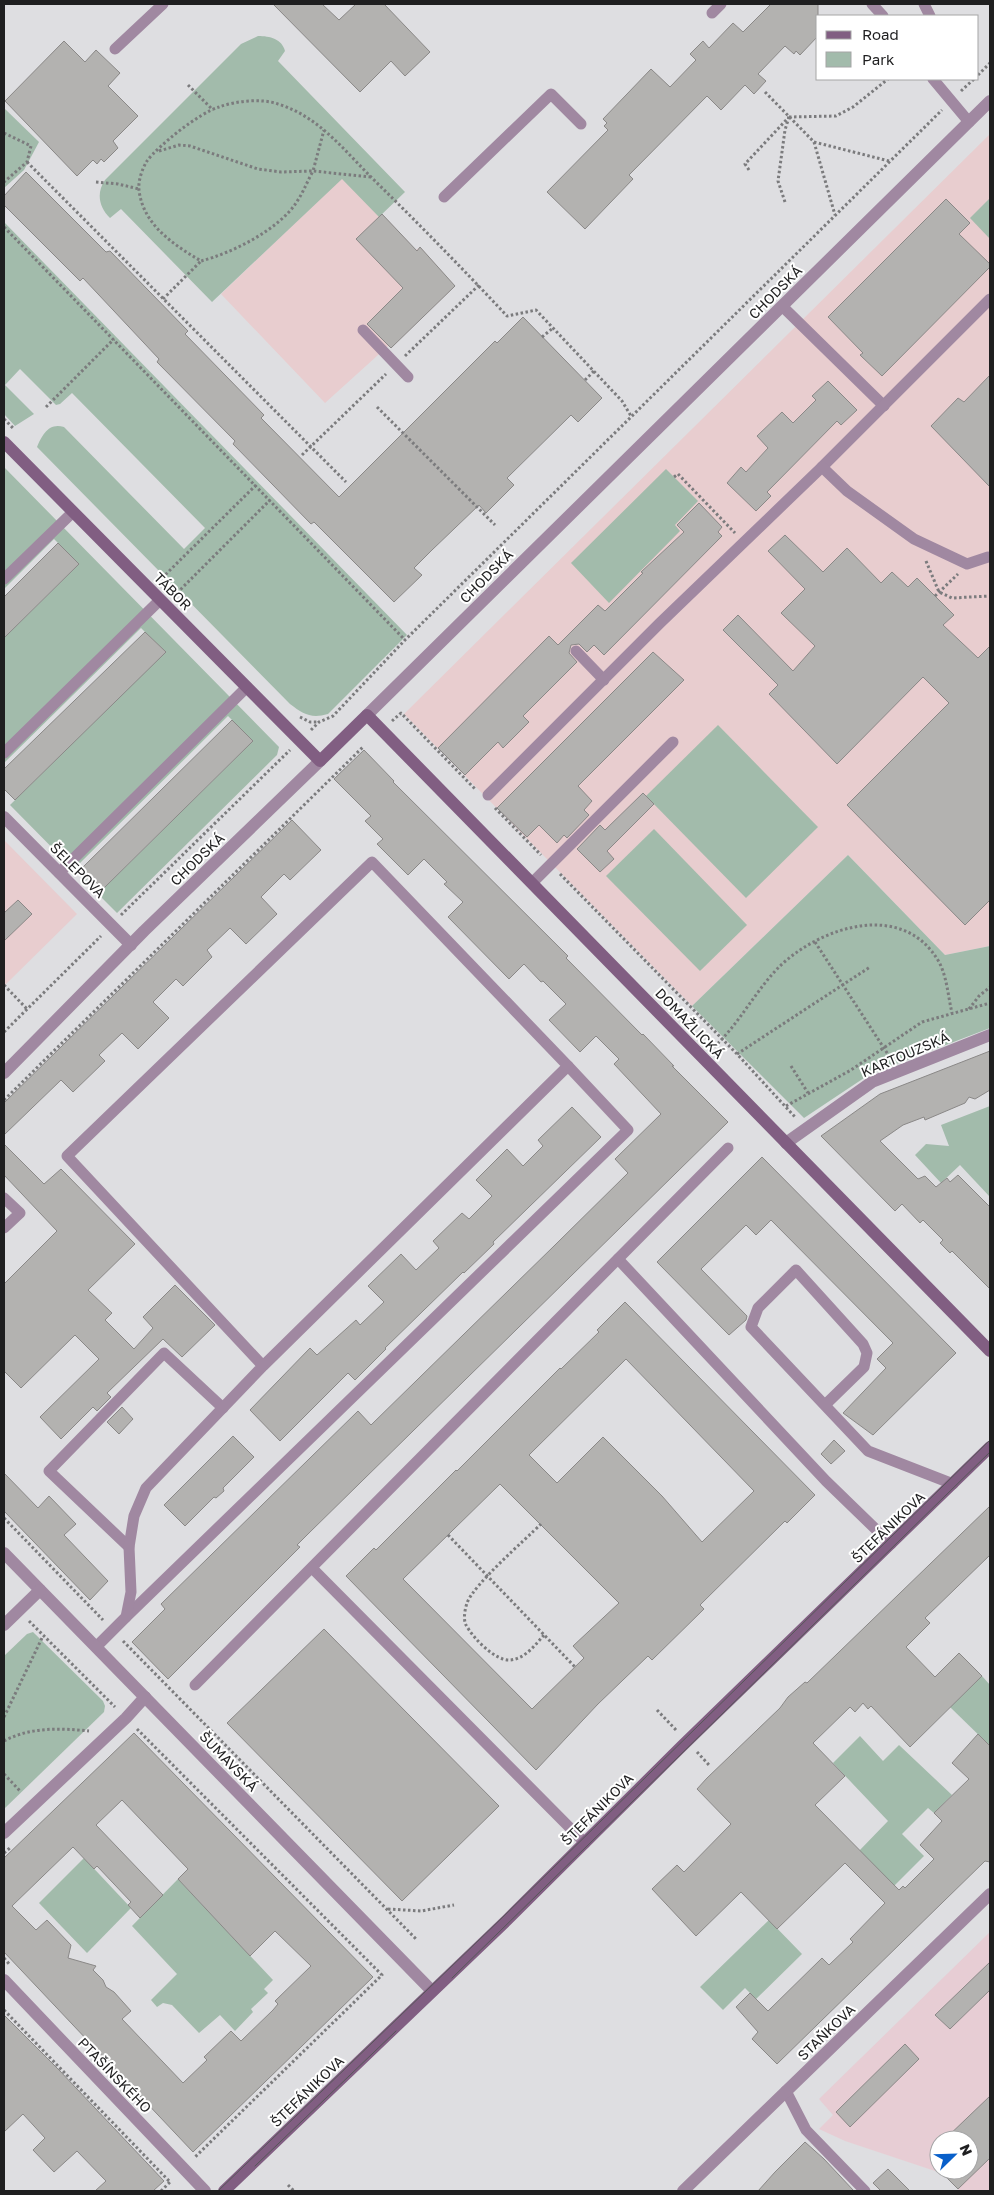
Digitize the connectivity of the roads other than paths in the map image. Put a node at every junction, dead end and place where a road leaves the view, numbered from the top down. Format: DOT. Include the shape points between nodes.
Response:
graph roads {
  1 [pos="162,4"];
  2 [pos="721,4"];
  3 [pos="872,4"];
  4 [pos="712,13"];
  5 [pos="882,15"];
  6 [pos="116,49"];
  7 [pos="934,80"];
  8 [pos="990,101"];
  9 [pos="969,122"];
  10 [pos="581,124"];
  11 [pos="444,197"];
  12 [pos="990,299"];
  13 [pos="782,306"];
  14 [pos="363,330"];
  15 [pos="408,377"];
  16 [pos="884,406"];
  17 [pos="4,442"];
  18 [pos="822,467"];
  19 [pos="73,512"];
  20 [pos="989,557"];
  21 [pos="4,579"];
  22 [pos="160,600"];
  23 [pos="576,651"];
  24 [pos="604,680"];
  25 [pos="247,688"];
  26 [pos="367,715"];
  27 [pos="673,742"];
  28 [pos="4,753"];
  29 [pos="320,761"];
  30 [pos="487,798"];
  31 [pos="4,817"];
  32 [pos="59,873"];
  33 [pos="532,883"];
  34 [pos="131,945"];
  35 [pos="990,1035"];
  36 [pos="568,1066"];
  37 [pos="4,1073"];
  38 [pos="786,1142"];
  39 [pos="728,1148"];
  40 [pos="4,1198"];
  41 [pos="4,1228"];
  42 [pos="618,1259"];
  43 [pos="990,1351"];
  44 [pos="263,1366"];
  45 [pos="825,1405"];
  46 [pos="222,1408"];
  47 [pos="990,1446"];
  48 [pos="953,1484"];
  49 [pos="891,1544"];
  50 [pos="129,1546"];
  51 [pos="4,1553"];
  52 [pos="312,1568"];
  53 [pos="40,1590"];
  54 [pos="126,1617"];
  55 [pos="4,1625"];
  56 [pos="96,1647"];
  57 [pos="195,1685"];
  58 [pos="145,1697"];
  59 [pos="4,1833"];
  60 [pos="584,1843"];
  61 [pos="990,1894"];
  62 [pos="4,1980"];
  63 [pos="432,1991"];
  64 [pos="786,2091"];
  65 [pos="205,2191"];
  66 [pos="224,2191"];
  67 [pos="682,2191"];
  68 [pos="865,2191"];
  1 -- 6 [label="lane"];
  2 -- 4 [label="lane"];
  3 -- 5 [label="lane"];
  7 -- 9 [label="lane"];
  8 -- 9 [label="street, CHODSKÁ"];
  9 -- 13 [label="street, CHODSKÁ"];
  10 -- 11 [label="lane" via="551,94"];
  12 -- 16 [label="lane"];
  13 -- 16 [label="lane"];
  13 -- 26 [label="street, CHODSKÁ"];
  14 -- 15 [label="lane"];
  16 -- 18 [label="lane"];
  17 -- 19 [label="street, TÁBOR"];
  18 -- 20 [label="lane" via="846,490 914,539 967,564"];
  18 -- 24 [label="lane"];
  19 -- 21 [label="lane"];
  19 -- 22 [label="street, TÁBOR"];
  22 -- 25 [label="street, TÁBOR"];
  22 -- 28 [label="lane"];
  23 -- 24 [label="lane"];
  24 -- 30 [label="lane"];
  25 -- 29 [label="street, TÁBOR"];
  25 -- 32 [label="lane"];
  26 -- 29 [label="street, CHODSKÁ"];
  26 -- 33 [label="street, DOMAŽLICKÁ"];
  27 -- 33 [label="lane"];
  29 -- 34 [label="street, CHODSKÁ"];
  31 -- 32 [label="street, ŠELEPOVA"];
  32 -- 34 [label="street, ŠELEPOVA"];
  33 -- 38 [label="street, DOMAŽLICKÁ"];
  34 -- 37 [label="street, CHODSKÁ"];
  35 -- 38 [label="street, KARTOUZSKÁ" via="872,1082"];
  36 -- 44 [label="lane"];
  36 -- 44 [label="lane" via="372,862 68,1156"];
  36 -- 54 [label="lane" via="628,1130"];
  38 -- 43 [label="street, DOMAŽLICKÁ"];
  39 -- 42 [label="lane"];
  40 -- 41 [label="lane" via="20,1213"];
  42 -- 49 [label="lane" via="826,1481"];
  42 -- 52 [label="lane"];
  44 -- 46 [label="lane"];
  45 -- 45 [label="lane" via="751,1327 758,1308 796,1270 867,1352 864,1366"];
  45 -- 48 [label="lane" via="868,1451"];
  46 -- 50 [label="lane" via="146,1488 134,1516"];
  46 -- 50 [label="lane" via="164,1353 49,1471"];
  47 -- 48 [label="street, ŠTEFÁNIKOVA"];
  48 -- 49 [label="street, ŠTEFÁNIKOVA"];
  49 -- 60 [label="street, ŠTEFÁNIKOVA"];
  50 -- 54 [label="lane" via="131,1592"];
  51 -- 53 [label="street, ŠUMAVSKÁ"];
  52 -- 57 [label="lane"];
  52 -- 60 [label="lane"];
  53 -- 55 [label="street"];
  53 -- 56 [label="street, ŠUMAVSKÁ"];
  54 -- 56 [label="lane"];
  56 -- 58 [label="street, ŠUMAVSKÁ"];
  58 -- 59 [label="street"];
  58 -- 63 [label="street, ŠUMAVSKÁ"];
  60 -- 63 [label="street, ŠTEFÁNIKOVA"];
  61 -- 64 [label="street, STAŇKOVA"];
  62 -- 65 [label="street, PTAŠÍNSKÉHO"];
  63 -- 66 [label="street, ŠTEFÁNIKOVA"];
  64 -- 67 [label="street, STAŇKOVA"];
  64 -- 68 [label="lane" via="806,2130"];
}
